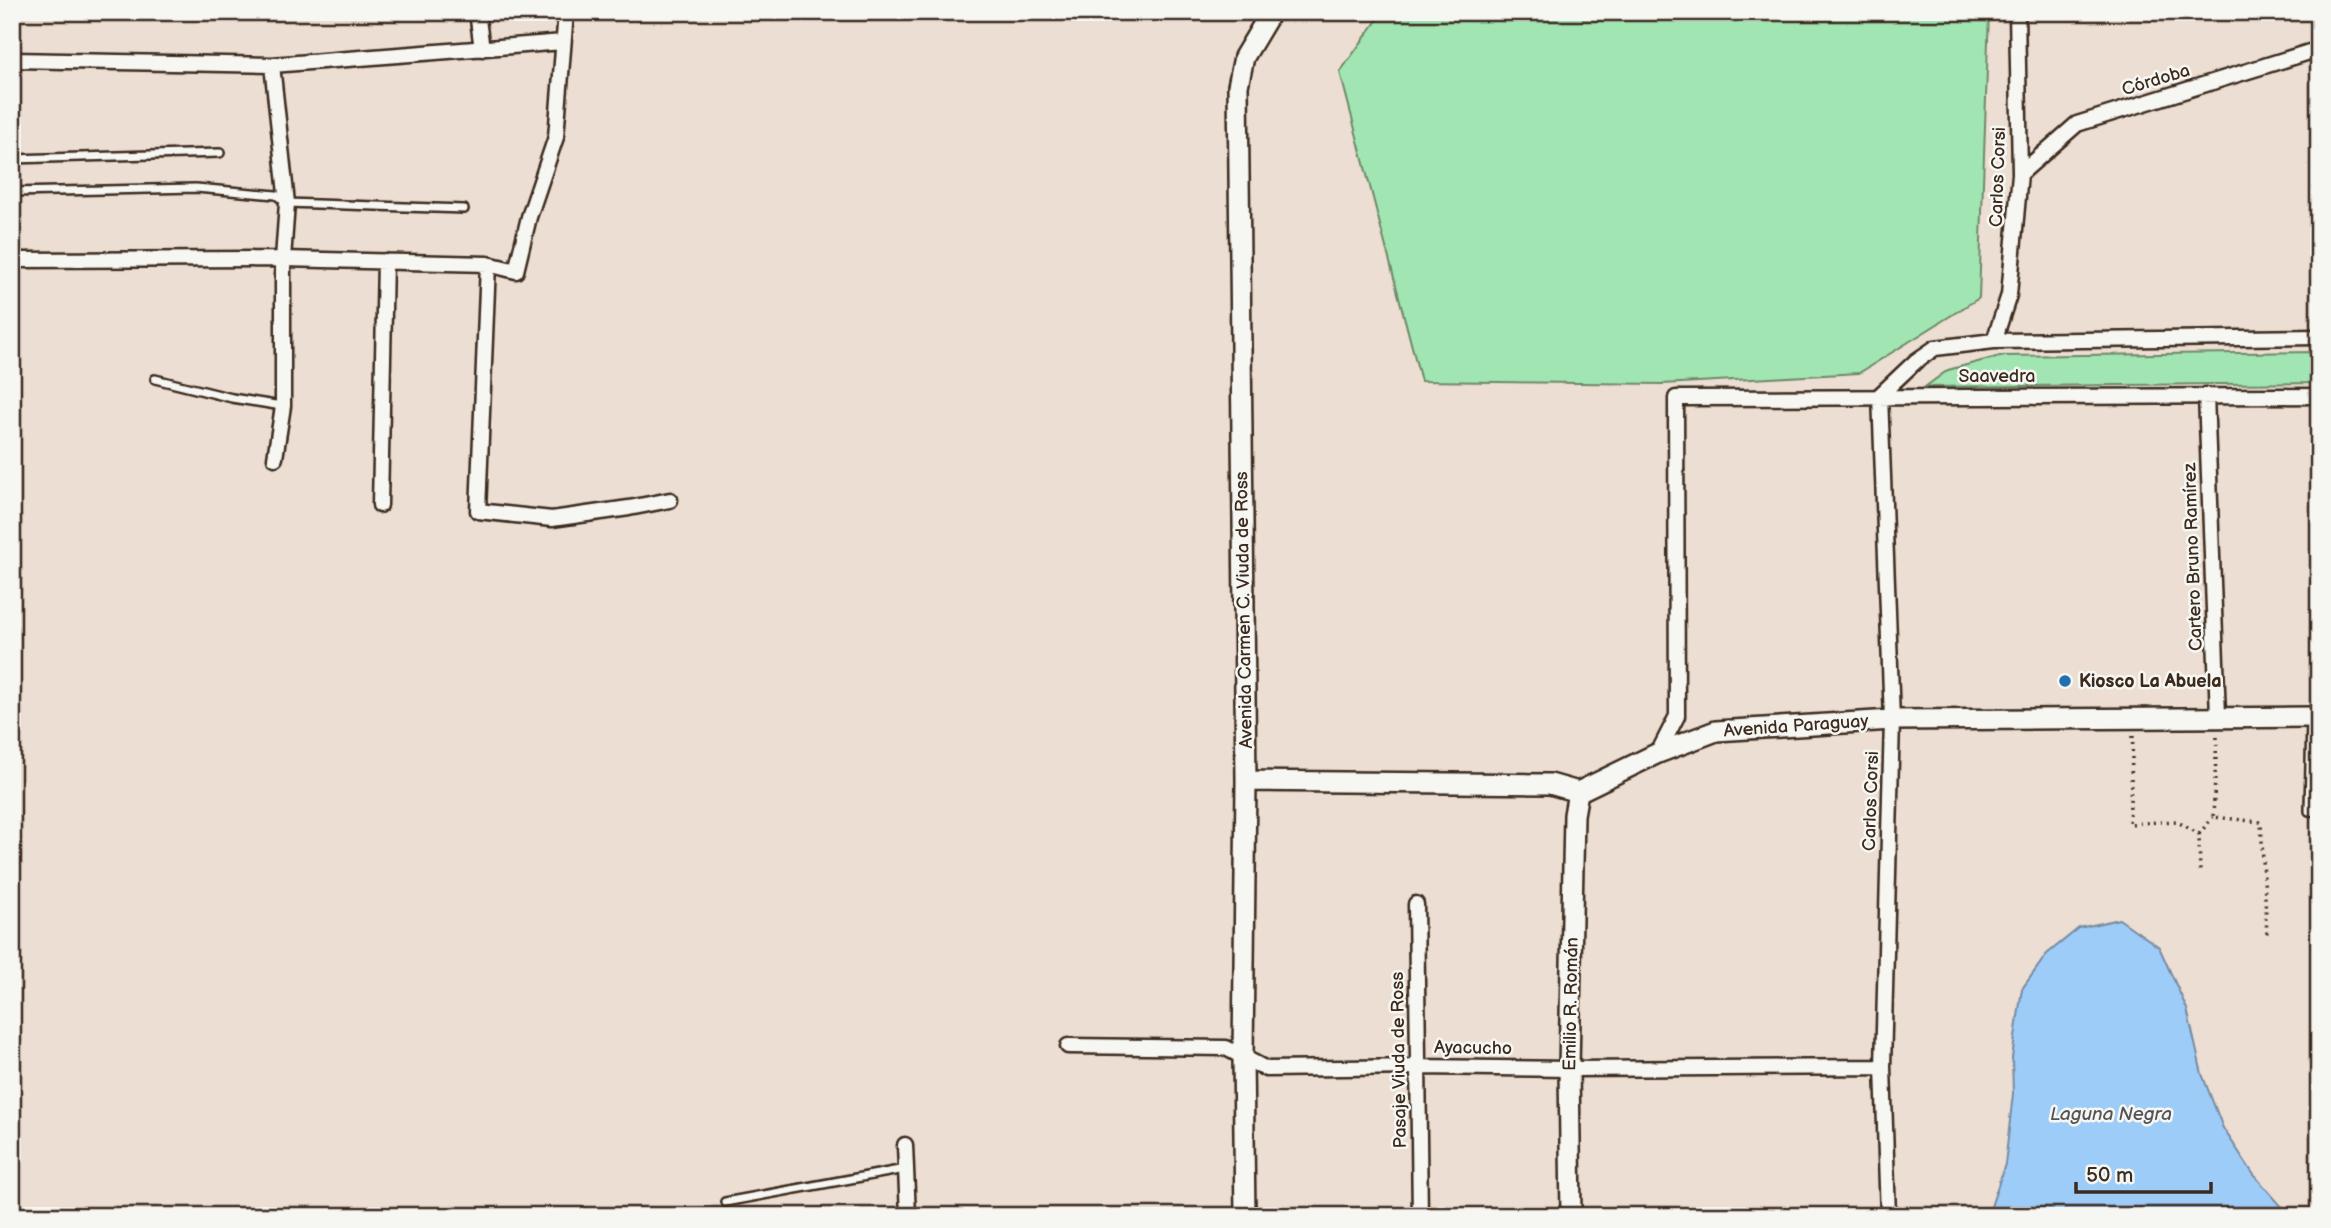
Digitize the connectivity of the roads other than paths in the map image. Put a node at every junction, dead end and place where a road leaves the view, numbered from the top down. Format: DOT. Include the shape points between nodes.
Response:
graph roads {
  1 [pos="477,12"];
  2 [pos="566,12"];
  3 [pos="1271,12"];
  4 [pos="2017,12"];
  5 [pos="563,42"];
  6 [pos="482,49"];
  7 [pos="2319,49"];
  8 [pos="12,60"];
  9 [pos="272,65"];
  10 [pos="220,153"];
  11 [pos="12,159"];
  12 [pos="2020,174"];
  13 [pos="12,191"];
  14 [pos="287,203"];
  15 [pos="464,209"];
  16 [pos="284,259"];
  17 [pos="12,260"];
  18 [pos="385,261"];
  19 [pos="488,264"];
  20 [pos="2319,337"];
  21 [pos="1994,341"];
  22 [pos="155,379"];
  23 [pos="1880,396"];
  24 [pos="2206,396"];
  25 [pos="2319,396"];
  26 [pos="283,406"];
  27 [pos="275,458"];
  28 [pos="670,500"];
  29 [pos="380,505"];
  30 [pos="2218,716"];
  31 [pos="2315,717"];
  32 [pos="1892,720"];
  33 [pos="1658,753"];
  34 [pos="1246,780"];
  35 [pos="1578,792"];
  36 [pos="2319,812"];
  37 [pos="1416,904"];
  38 [pos="1068,1045"];
  39 [pos="1243,1057"];
  40 [pos="1419,1067"];
  41 [pos="1883,1067"];
  42 [pos="1569,1069"];
  43 [pos="905,1145"];
  44 [pos="905,1169"];
  45 [pos="725,1202"];
  46 [pos="908,1216"];
  47 [pos="1245,1216"];
  48 [pos="1420,1216"];
  49 [pos="1571,1216"];
  50 [pos="1888,1216"];
  1 -- 6 [label="street"];
  2 -- 5 [label="street"];
  3 -- 34 [label="street, Avenida Carmen C. Viuda de Ross" via="1244,57 1238,86"];
  4 -- 12 [label="street, Carlos Corsi"];
  5 -- 6 [label="street"];
  5 -- 19 [label="street" via="556,137 516,271"];
  6 -- 9 [label="street"];
  7 -- 12 [label="street, Córdoba" via="2077,124"];
  8 -- 9 [label="street"];
  9 -- 14 [label="street"];
  10 -- 11 [label="lane"];
  12 -- 21 [label="street, Carlos Corsi" via="2009,295"];
  13 -- 14 [label="lane" via="196,188 276,195"];
  14 -- 15 [label="lane"];
  14 -- 16 [label="street"];
  16 -- 17 [label="street"];
  16 -- 18 [label="street"];
  16 -- 26 [label="street"];
  18 -- 19 [label="street"];
  18 -- 29 [label="street"];
  19 -- 28 [label="street" via="478,510 552,519"];
  20 -- 21 [label="street, Saavedra"];
  21 -- 23 [label="street, Saavedra" via="1935,348"];
  22 -- 26 [label="lane"];
  23 -- 24 [label="street, Saavedra"];
  23 -- 32 [label="street, Carlos Corsi"];
  23 -- 33 [label="street, Saavedra" via="1676,398 1677,716"];
  24 -- 25 [label="street, Saavedra"];
  24 -- 30 [label="street, Cartero Bruno Ramírez"];
  26 -- 27 [label="street"];
  30 -- 31 [label="street, Avenida Paraguay"];
  30 -- 32 [label="street, Avenida Paraguay"];
  31 -- 36 [label="lane" via="2309,811"];
  32 -- 33 [label="street, Avenida Paraguay" via="1716,731"];
  32 -- 41 [label="street, Carlos Corsi"];
  33 -- 35 [label="street, Avenida Paraguay"];
  34 -- 35 [label="street" via="1550,784"];
  34 -- 39 [label="street, Avenida Carmen C. Viuda de Ross"];
  35 -- 42 [label="street, Emilio R. Román"];
  37 -- 40 [label="street, Pasaje Viuda de Ross"];
  38 -- 39 [label="street, Ayacucho" via="1226,1048"];
  39 -- 40 [label="street, Ayacucho" via="1266,1069"];
  39 -- 47 [label="street, Avenida Carmen C. Viuda de Ross"];
  40 -- 42 [label="street, Ayacucho"];
  40 -- 48 [label="street, Pasaje Viuda de Ross"];
  41 -- 42 [label="street, Ayacucho"];
  41 -- 50 [label="street, Carlos Corsi"];
  42 -- 49 [label="street, Emilio R. Román"];
  43 -- 44 [label="street"];
  44 -- 45 [label="lane"];
  44 -- 46 [label="street"];
}
